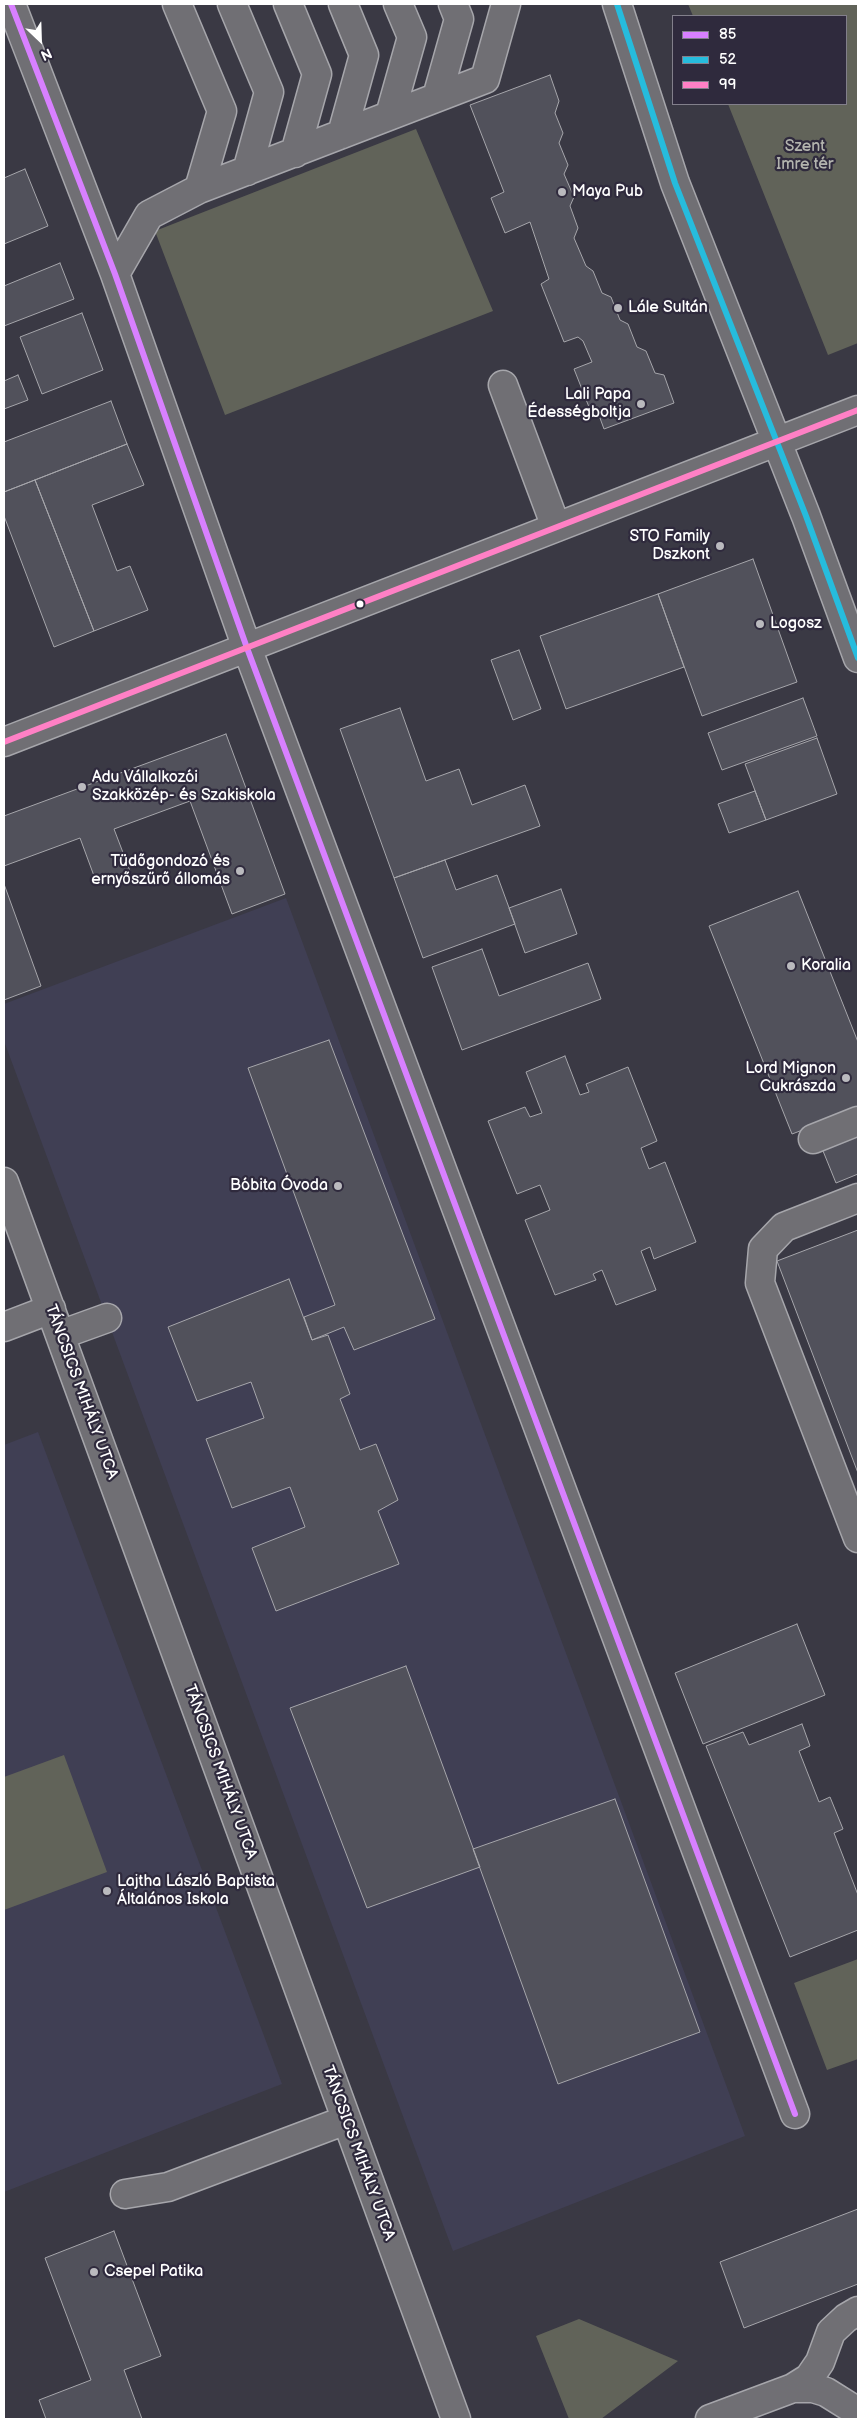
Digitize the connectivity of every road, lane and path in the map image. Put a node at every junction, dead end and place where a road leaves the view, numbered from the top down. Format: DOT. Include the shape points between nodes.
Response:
graph roads {
  1 [pos="11,4"];
  2 [pos="177,4"];
  3 [pos="232,4"];
  4 [pos="288,4"];
  5 [pos="343,4"];
  6 [pos="398,4"];
  7 [pos="453,4"];
  8 [pos="506,4"];
  9 [pos="617,4"];
  10 [pos="437,97"];
  11 [pos="390,116"];
  12 [pos="342,134"];
  13 [pos="295,153"];
  14 [pos="247,171"];
  15 [pos="199,189"];
  16 [pos="115,274"];
  17 [pos="504,385"];
  18 [pos="858,410"];
  19 [pos="777,442"];
  20 [pos="556,527"];
  21 [pos="248,648"];
  22 [pos="858,658"];
  23 [pos="4,742"];
  24 [pos="858,1121"];
  25 [pos="813,1139"];
  26 [pos="4,1182"];
  27 [pos="858,1198"];
  28 [pos="51,1310"];
  29 [pos="107,1318"];
  30 [pos="4,1327"];
  31 [pos="60,1335"];
  32 [pos="858,1538"];
  33 [pos="795,2114"];
  34 [pos="346,2120"];
  35 [pos="125,2194"];
  36 [pos="858,2311"];
  37 [pos="793,2388"];
  38 [pos="858,2412"];
  39 [pos="456,2419"];
  40 [pos="710,2419"];
  1 -- 16 [label="street"];
  2 -- 15 [label="street" via="222,111"];
  3 -- 14 [label="street" via="270,92"];
  4 -- 13 [label="street" via="317,74"];
  5 -- 12 [label="street" via="364,55"];
  6 -- 11 [label="street" via="412,37"];
  7 -- 10 [label="street" via="460,18"];
  8 -- 10 [label="street" via="485,79"];
  9 -- 19 [label="street" via="675,183"];
  10 -- 11 [label="street"];
  11 -- 12 [label="street"];
  12 -- 13 [label="street"];
  13 -- 14 [label="street"];
  14 -- 15 [label="street"];
  15 -- 16 [label="street" via="149,215"];
  16 -- 21 [label="street"];
  17 -- 20 [label="street"];
  18 -- 19 [label="street"];
  19 -- 20 [label="street"];
  19 -- 22 [label="street"];
  20 -- 21 [label="street"];
  21 -- 23 [label="street"];
  21 -- 33 [label="street"];
  24 -- 25 [label="street"];
  26 -- 28 [label="street, TÁNCSICS MIHÁLY UTCA"];
  27 -- 32 [label="street" via="784,1227 763,1249 760,1283"];
  28 -- 30 [label="street"];
  28 -- 31 [label="street, TÁNCSICS MIHÁLY UTCA"];
  29 -- 31 [label="street"];
  31 -- 34 [label="street, TÁNCSICS MIHÁLY UTCA"];
  34 -- 35 [label="street" via="168,2187"];
  34 -- 39 [label="street, TÁNCSICS MIHÁLY UTCA"];
  36 -- 37 [label="street" via="831,2332 820,2362 809,2378"];
  37 -- 38 [label="street" via="826,2392"];
  37 -- 40 [label="street"];
}
